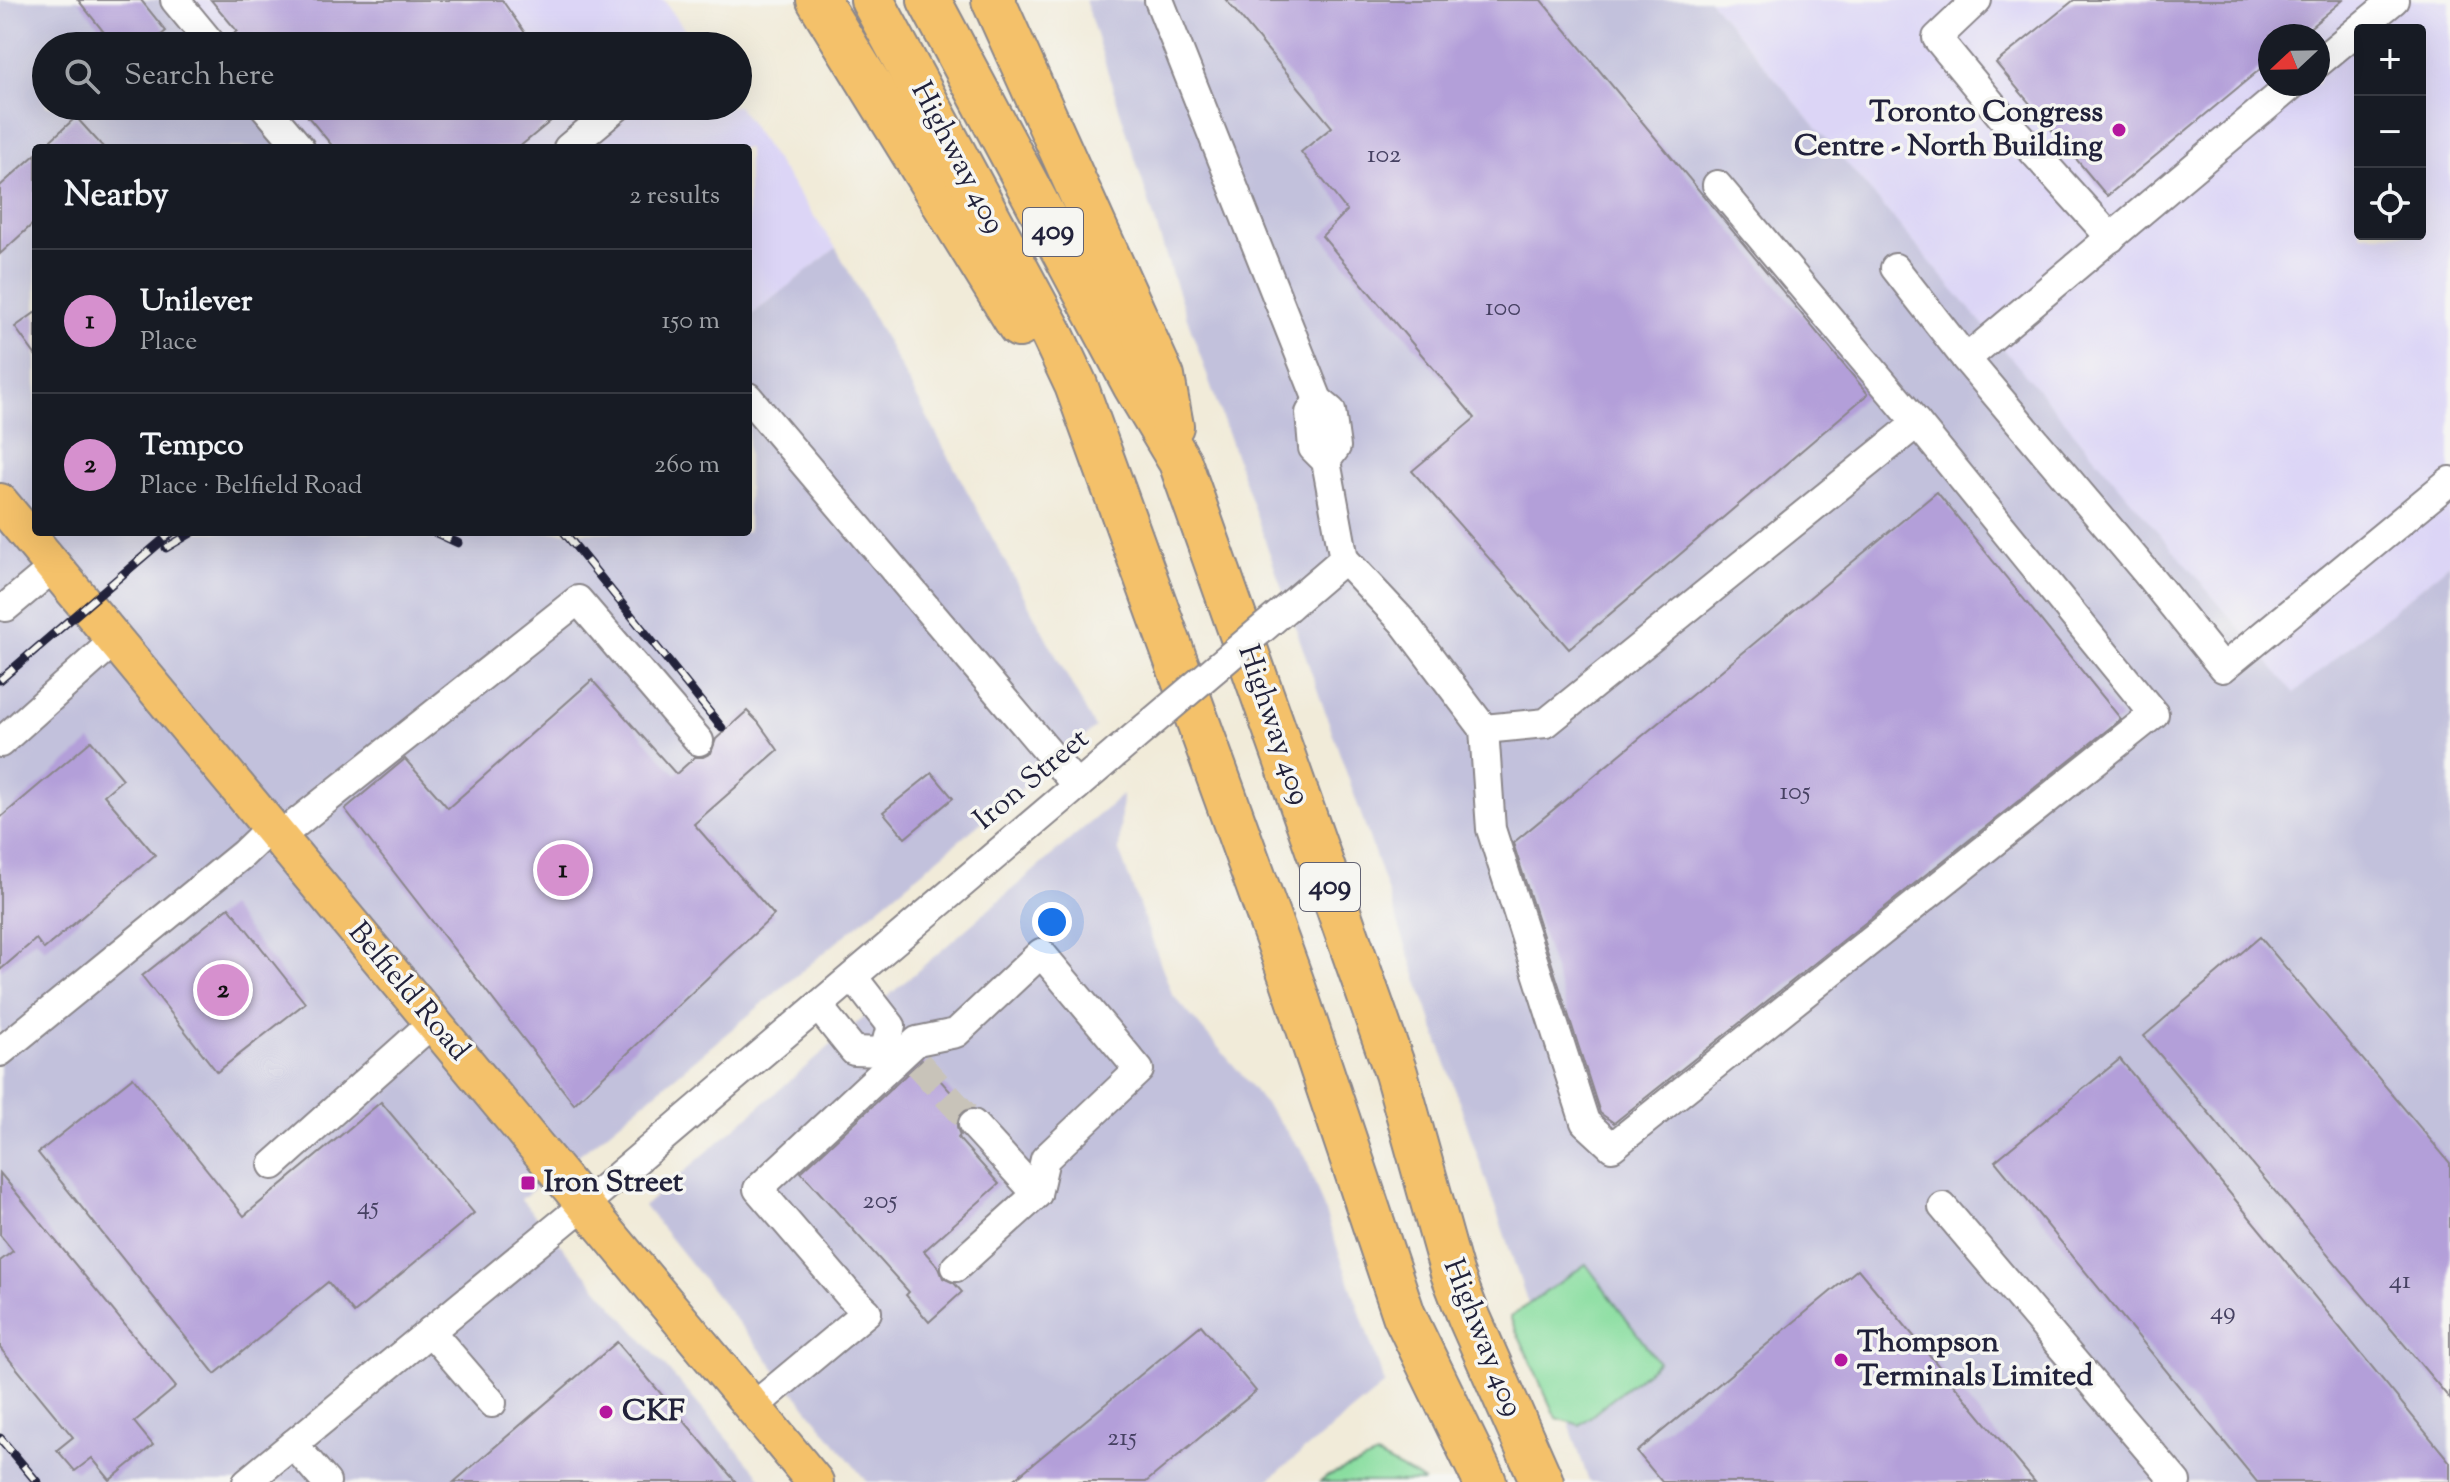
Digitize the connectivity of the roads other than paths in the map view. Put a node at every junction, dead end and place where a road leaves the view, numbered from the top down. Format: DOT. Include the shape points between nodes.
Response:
graph roads {
  1 [pos="175,0"];
  2 [pos="818,0"];
  3 [pos="872,0"];
  4 [pos="929,0"];
  5 [pos="993,0"];
  6 [pos="1159,0"];
  7 [pos="1976,0"];
  8 [pos="2394,0"];
  9 [pos="201,32"];
  10 [pos="2330,53"];
  11 [pos="2279,96"];
  12 [pos="276,120"];
  13 [pos="601,120"];
  14 [pos="297,144"];
  15 [pos="573,144"];
  16 [pos="1717,185"];
  17 [pos="2111,238"];
  18 [pos="1895,268"];
  19 [pos="1966,359"];
  20 [pos="1076,385"];
  21 [pos="752,402"];
  22 [pos="1917,423"];
  23 [pos="1180,462"];
  24 [pos="2450,481"];
  25 [pos="0,502"];
  26 [pos="1344,559"];
  27 [pos="54,567"];
  28 [pos="6,607"];
  29 [pos="115,640"];
  30 [pos="1484,729"];
  31 [pos="699,741"];
  32 [pos="0,743"];
  33 [pos="1077,786"];
  34 [pos="275,832"];
  35 [pos="853,977"];
  36 [pos="818,1006"];
  37 [pos="433,1022"];
  38 [pos="0,1052"];
  39 [pos="900,1058"];
  40 [pos="973,1124"];
  41 [pos="273,1165"];
  42 [pos="1037,1194"];
  43 [pos="585,1204"];
  44 [pos="1943,1207"];
  45 [pos="956,1267"];
  46 [pos="430,1331"];
  47 [pos="492,1403"];
  48 [pos="753,1407"];
  49 [pos="293,1444"];
  50 [pos="247,1482"];
  51 [pos="326,1482"];
  52 [pos="815,1482"];
  53 [pos="1485,1482"];
  54 [pos="1542,1482"];
  55 [pos="2176,1482"];
  1 -- 9 [label="street"];
  2 -- 20 [label="highway" via="1018,326"];
  3 -- 20 [label="highway, Highway 409 / 409"];
  4 -- 23 [label="highway, Highway 409 / 409"];
  5 -- 23 [label="highway" via="1163,377"];
  6 -- 26 [label="street" via="1318,400 1331,411 1336,447 1326,461"];
  7 -- 17 [label="street" via="1937,38"];
  8 -- 10 [label="street"];
  11 -- 17 [label="street"];
  12 -- 14 [label="street"];
  13 -- 15 [label="street"];
  16 -- 22 [label="street"];
  17 -- 19 [label="street"];
  18 -- 19 [label="street"];
  19 -- 24 [label="street" via="2223,668"];
  20 -- 53 [label="highway, Highway 409 / 409" via="1292,981 1404,1315"];
  21 -- 33 [label="street"];
  22 -- 30 [label="street" via="1546,723"];
  22 -- 30 [label="street" via="2154,714 1612,1147 1585,1122 1491,829"];
  23 -- 54 [label="highway, Highway 409 / 409" via="1396,1073 1452,1273"];
  25 -- 27 [label="main road, Belfield Road"];
  26 -- 30 [label="street" via="1404,623"];
  26 -- 33 [label="street, Iron Street, bridge"];
  27 -- 28 [label="street"];
  27 -- 29 [label="main road, Belfield Road"];
  29 -- 32 [label="street"];
  29 -- 34 [label="main road, Belfield Road"];
  31 -- 34 [label="street" via="578,600"];
  33 -- 35 [label="street, Iron Street"];
  34 -- 37 [label="main road, Belfield Road"];
  34 -- 38 [label="street"];
  35 -- 36 [label="street, Iron Street"];
  35 -- 39 [label="street" via="891,1026"];
  36 -- 39 [label="street" via="854,1051"];
  36 -- 43 [label="street, Iron Street"];
  37 -- 41 [label="street"];
  37 -- 43 [label="main road, Belfield Road"];
  39 -- 42 [label="street" via="917,1041 956,1033 1041,953 1139,1070 1045,1159"];
  39 -- 48 [label="street" via="758,1189 867,1312"];
  40 -- 42 [label="street"];
  42 -- 45 [label="street"];
  43 -- 46 [label="street, Iron Street"];
  43 -- 48 [label="main road, Belfield Road"];
  44 -- 55 [label="street"];
  46 -- 47 [label="street"];
  46 -- 49 [label="street, Iron Street"];
  48 -- 52 [label="main road, Belfield Road"];
  49 -- 50 [label="street, Iron Street"];
  49 -- 51 [label="street"];
}
